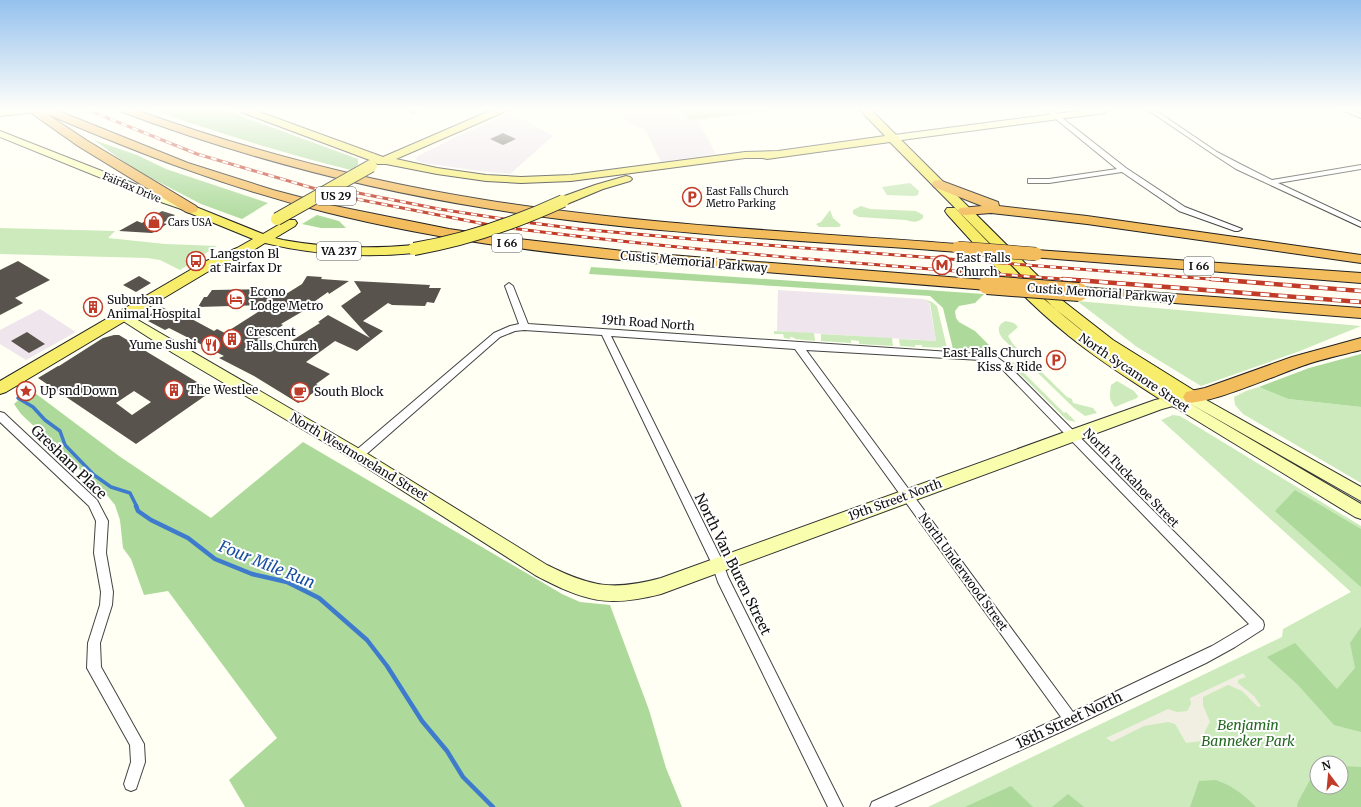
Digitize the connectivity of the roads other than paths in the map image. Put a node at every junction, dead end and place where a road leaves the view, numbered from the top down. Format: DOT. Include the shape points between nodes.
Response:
graph roads {
  1 [pos="37,148"];
  2 [pos="90,148"];
  3 [pos="136,148"];
  4 [pos="240,148"];
  5 [pos="345,148"];
  6 [pos="415,148"];
  7 [pos="823,148"];
  8 [pos="896,148"];
  9 [pos="898,148"];
  10 [pos="1095,148"];
  11 [pos="1208,148"];
  12 [pos="776,154"];
  13 [pos="378,165"];
  14 [pos="1361,167"];
  15 [pos="1123,170"];
  16 [pos="1031,181"];
  17 [pos="1271,182"];
  18 [pos="939,184"];
  19 [pos="191,209"];
  20 [pos="958,211"];
  21 [pos="1061,218"];
  22 [pos="1361,225"];
  23 [pos="1238,230"];
  24 [pos="251,234"];
  25 [pos="265,238"];
  26 [pos="1361,259"];
  27 [pos="209,265"];
  28 [pos="1361,278"];
  29 [pos="508,286"];
  30 [pos="1361,313"];
  31 [pos="124,316"];
  32 [pos="524,327"];
  33 [pos="605,333"];
  34 [pos="1361,344"];
  35 [pos="798,346"];
  36 [pos="981,357"];
  37 [pos="0,388"];
  38 [pos="1192,397"];
  39 [pos="1175,401"];
  40 [pos="0,416"];
  41 [pos="1073,436"];
  42 [pos="358,455"];
  43 [pos="1361,495"];
  44 [pos="907,496"];
  45 [pos="1361,512"];
  46 [pos="718,564"];
  47 [pos="596,593"];
  48 [pos="1258,625"];
  49 [pos="1071,720"];
  50 [pos="131,784"];
  51 [pos="836,807"];
  52 [pos="877,807"];
  1 -- 19 [label="street, Fairfax Drive" via="162,200"];
  2 -- 19 [label="highway"];
  3 -- 30 [label="highway, Custis Memorial Parkway / I 66, bridge" via="210,175 287,198 406,226 515,244 615,256"];
  4 -- 28 [label="highway, I 66, bridge" via="387,185 563,215 660,225"];
  5 -- 13 [label="main road" via="372,158"];
  6 -- 13 [label="main road, US 29"];
  7 -- 12 [label="main road, VA 237"];
  8 -- 20 [label="main road, North Sycamore Street"];
  9 -- 18 [label="main road, North Sycamore Street"];
  10 -- 15 [label="street"];
  11 -- 17 [label="street"];
  12 -- 13 [label="main road, VA 237" via="745,155 543,180 477,177"];
  12 -- 25 [label="main road, VA 237, bridge" via="631,178 599,187 486,233 452,243 381,252 343,252 309,248"];
  13 -- 24 [label="main road, US 29, bridge" via="364,169"];
  13 -- 25 [label="main road, US 29" via="376,172"];
  14 -- 17 [label="street"];
  15 -- 16 [label="street" via="1049,181"];
  15 -- 23 [label="street" via="1182,209"];
  17 -- 22 [label="street"];
  18 -- 20 [label="main road, North Sycamore Street"];
  18 -- 21 [label="highway" via="990,204"];
  19 -- 24 [label="main road, Fairfax Drive"];
  20 -- 21 [label="highway" via="991,209"];
  20 -- 38 [label="main road, North Sycamore Street" via="1080,322 1132,360"];
  20 -- 39 [label="main road, North Sycamore Street" via="1029,293 1059,320 1112,361"];
  21 -- 26 [label="highway"];
  24 -- 25 [label="main road, Fairfax Drive"];
  24 -- 27 [label="main road, US 29" via="227,249"];
  25 -- 27 [label="main road, US 29"];
  27 -- 31 [label="main road, US 29"];
  29 -- 32 [label="street"];
  31 -- 37 [label="main road, US 29"];
  31 -- 42 [label="street, North Westmoreland Street"];
  32 -- 33 [label="street, 19th Road North"];
  32 -- 42 [label="street, 19th Road North" via="513,328 497,335"];
  33 -- 35 [label="street, 19th Road North"];
  33 -- 46 [label="street, North Van Buren Street"];
  34 -- 38 [label="highway" via="1311,357"];
  35 -- 36 [label="street, 19th Road North"];
  35 -- 44 [label="street, North Underwood Street"];
  36 -- 41 [label="street, North Tuckahoe Street" via="995,360 1006,368"];
  38 -- 39 [label="street, 19th Street North"];
  38 -- 43 [label="street, North Sycamore Street"];
  39 -- 41 [label="street, 19th Street North"];
  39 -- 45 [label="street, North Sycamore Street"];
  40 -- 50 [label="street, Gresham Place" via="93,503 100,516 100,553 107,583 107,598 96,635 93,659 98,676 137,744 138,762"];
  41 -- 44 [label="street, 19th Street North"];
  41 -- 48 [label="street, North Tuckahoe Street"];
  42 -- 47 [label="street, North Westmoreland Street" via="541,570 572,587"];
  44 -- 46 [label="street, 19th Street North"];
  44 -- 49 [label="street, North Underwood Street"];
  46 -- 47 [label="street, 19th Street North" via="645,591 626,594"];
  46 -- 51 [label="street, North Van Buren Street"];
  48 -- 49 [label="street, 18th Street North" via="1211,653"];
  49 -- 52 [label="street, 18th Street North"];
}
